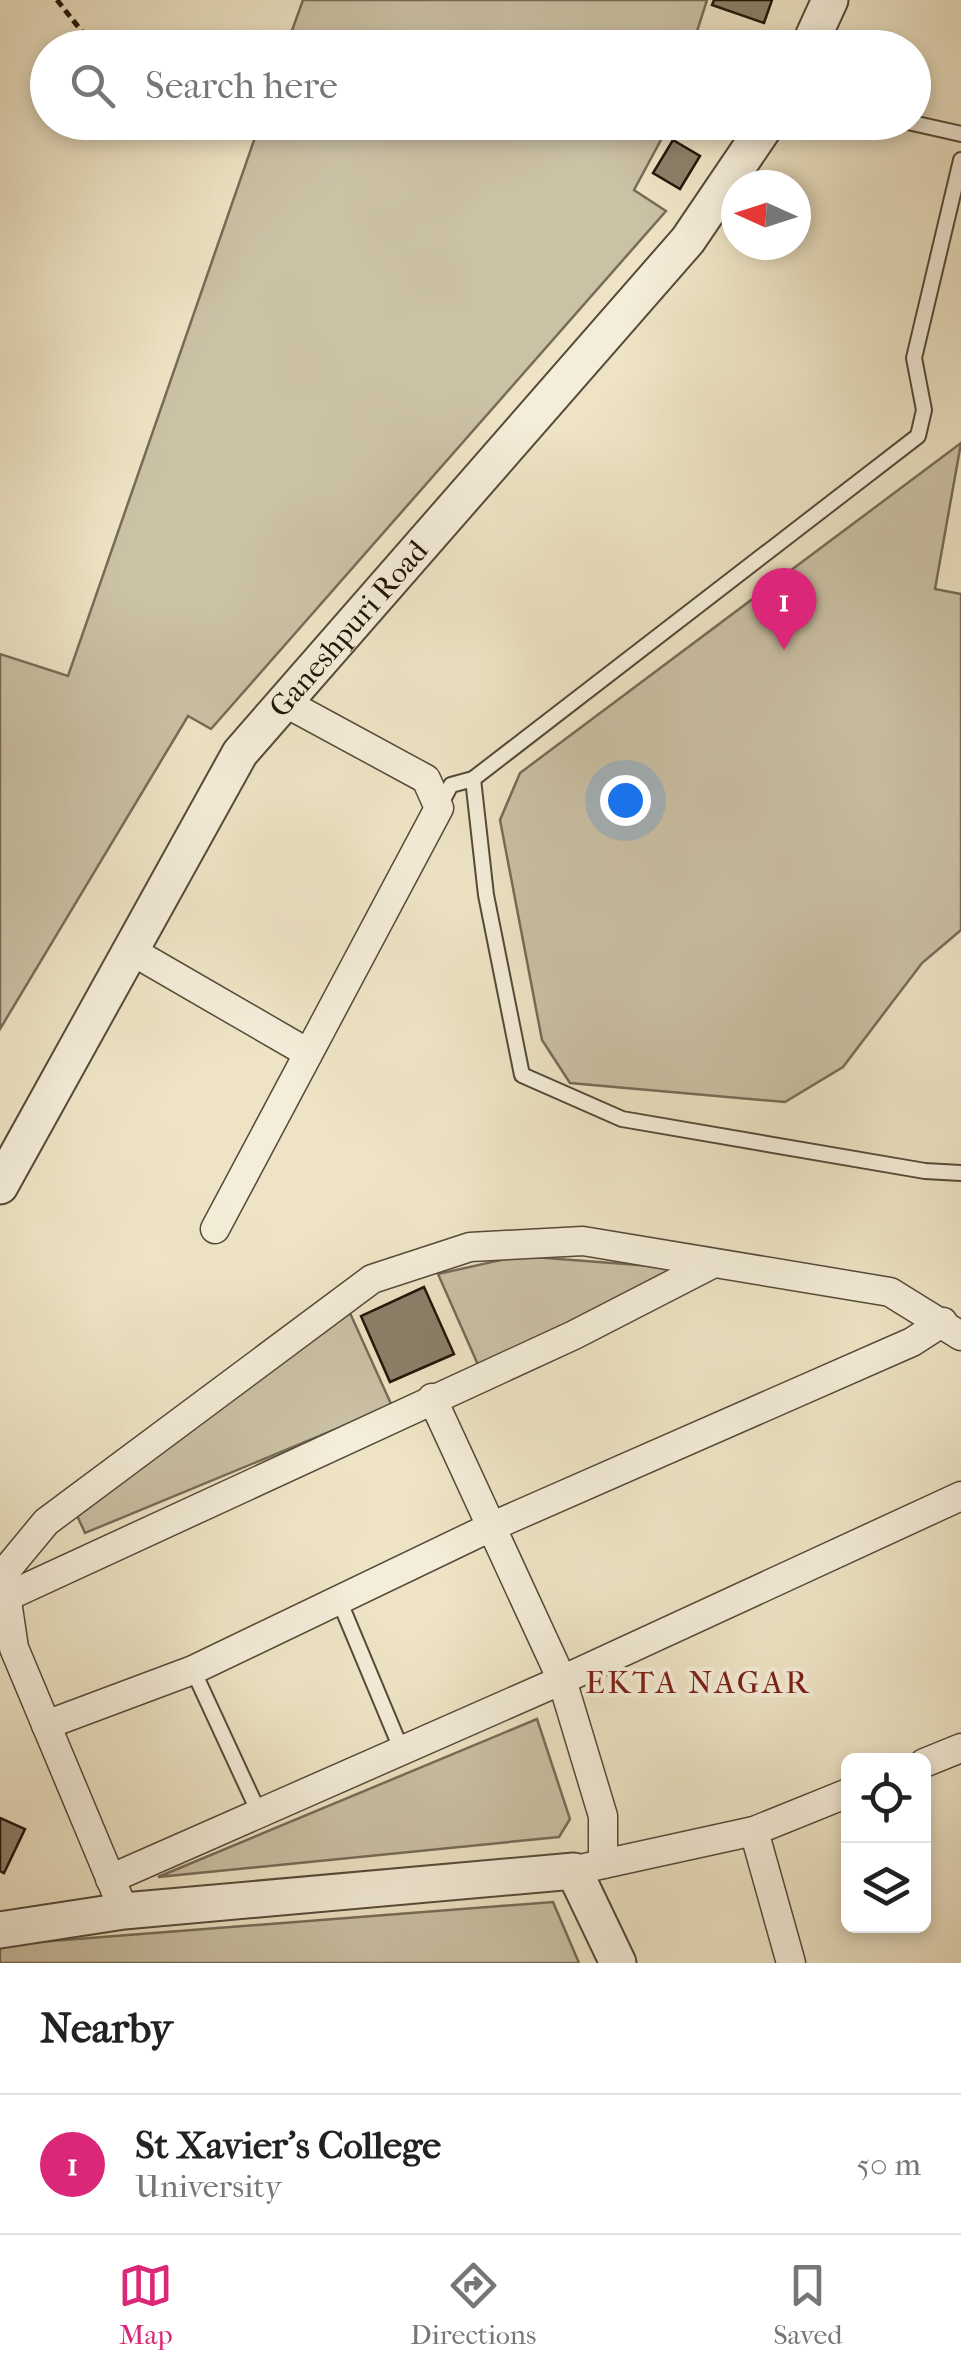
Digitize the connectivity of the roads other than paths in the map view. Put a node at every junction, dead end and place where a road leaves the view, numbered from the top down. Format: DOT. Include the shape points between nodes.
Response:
graph roads {
  1 [pos="830,0"];
  2 [pos="816,30"];
  3 [pos="931,127"];
  4 [pos="961,134"];
  5 [pos="756,140"];
  6 [pos="961,160"];
  7 [pos="284,702"];
  8 [pos="473,779"];
  9 [pos="439,808"];
  10 [pos="130,950"];
  11 [pos="308,1053"];
  12 [pos="961,1172"];
  13 [pos="0,1186"];
  14 [pos="215,1229"];
  15 [pos="710,1265"];
  16 [pos="952,1329"];
  17 [pos="432,1398"];
  18 [pos="961,1496"];
  19 [pos="493,1526"];
  20 [pos="4,1598"];
  21 [pos="339,1600"];
  22 [pos="193,1670"];
  23 [pos="562,1680"];
  24 [pos="46,1725"];
  25 [pos="961,1748"];
  26 [pos="402,1751"];
  27 [pos="931,1760"];
  28 [pos="841,1796"];
  29 [pos="260,1814"];
  30 [pos="754,1831"];
  31 [pos="589,1868"];
  32 [pos="117,1895"];
  33 [pos="0,1930"];
  34 [pos="618,1963"];
  35 [pos="791,1963"];
  1 -- 2 [label="street"];
  3 -- 4 [label="lane"];
  5 -- 7 [label="street, Ganeshpuri Road" via="688,240"];
  6 -- 8 [label="lane" via="914,358 924,410 918,436"];
  7 -- 9 [label="street" via="426,778"];
  7 -- 10 [label="street, Ganeshpuri Road" via="240,752"];
  8 -- 9 [label="lane" via="452,785"];
  8 -- 12 [label="lane" via="486,895 522,1075 622,1119"];
  9 -- 11 [label="street"];
  10 -- 11 [label="street"];
  10 -- 13 [label="street, Ganeshpuri Road"];
  11 -- 14 [label="street"];
  15 -- 16 [label="street" via="890,1292"];
  15 -- 17 [label="street"];
  15 -- 20 [label="street" via="583,1242 470,1248 372,1279 46,1522 3,1574"];
  16 -- 19 [label="street"];
  17 -- 19 [label="street"];
  17 -- 20 [label="street"];
  18 -- 23 [label="street"];
  19 -- 21 [label="street"];
  19 -- 23 [label="street"];
  20 -- 24 [label="street" via="14,1648"];
  21 -- 22 [label="street"];
  21 -- 26 [label="lane"];
  22 -- 24 [label="street"];
  22 -- 29 [label="lane"];
  23 -- 26 [label="street"];
  23 -- 31 [label="street" via="604,1816"];
  24 -- 32 [label="street"];
  25 -- 27 [label="street"];
  26 -- 29 [label="street"];
  28 -- 30 [label="street"];
  29 -- 32 [label="street"];
  30 -- 31 [label="street"];
  30 -- 35 [label="street"];
  31 -- 32 [label="street"];
  31 -- 34 [label="street"];
  32 -- 33 [label="street"];
}
